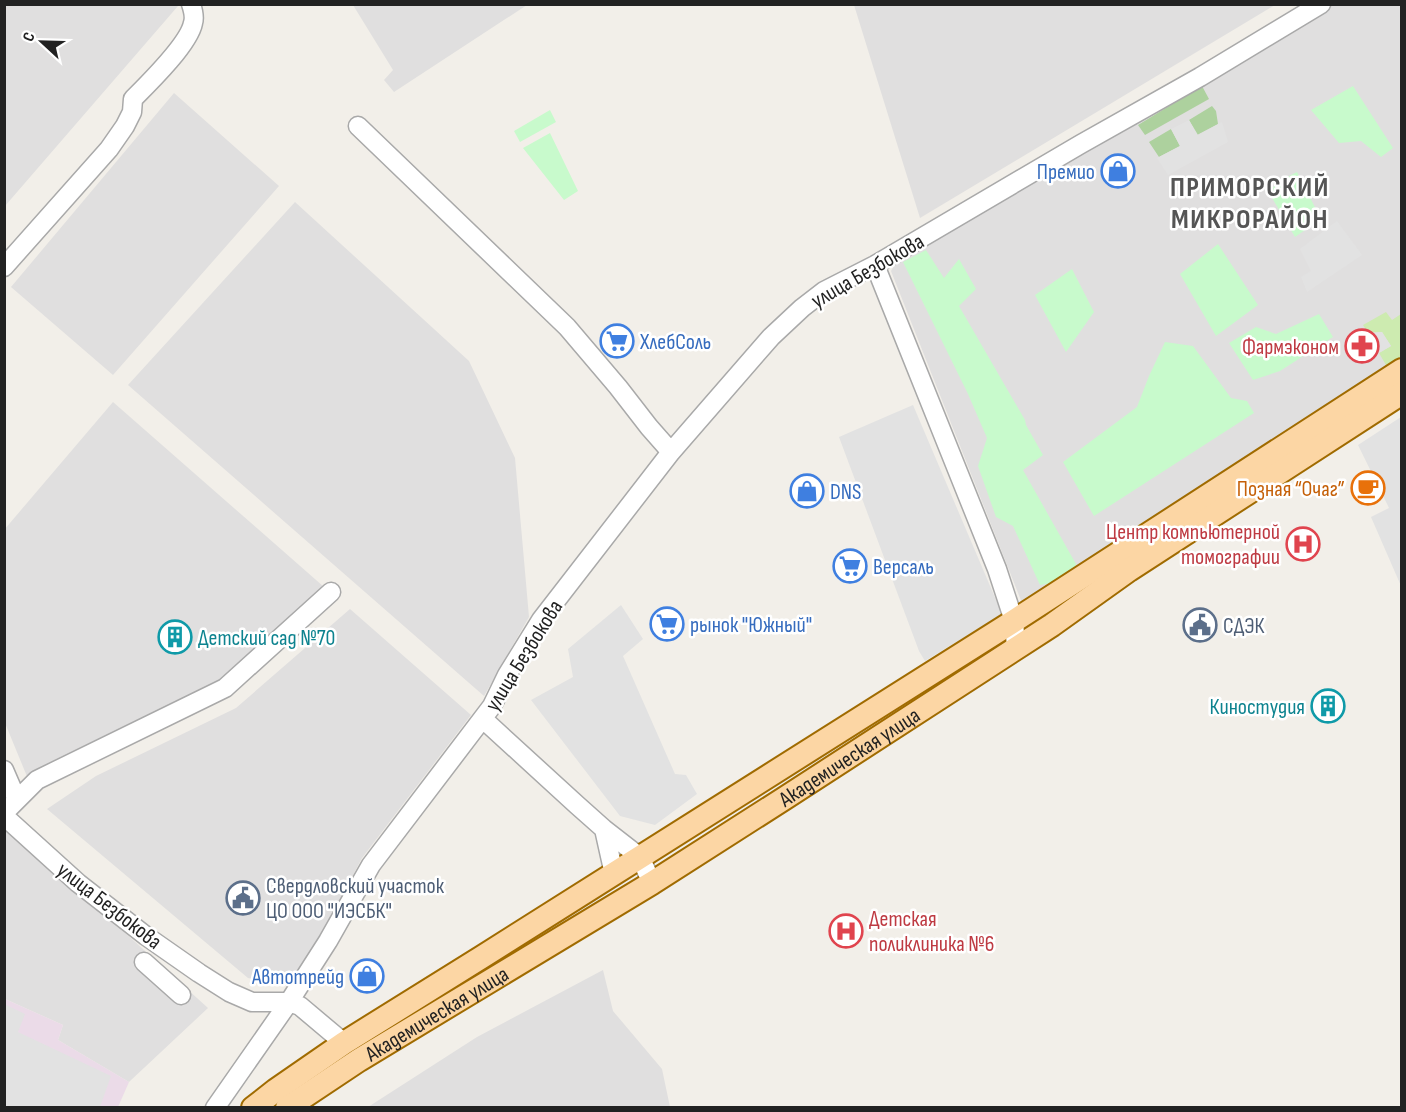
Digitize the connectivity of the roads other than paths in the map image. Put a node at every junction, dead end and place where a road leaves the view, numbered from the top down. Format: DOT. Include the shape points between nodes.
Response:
graph roads {
  1 [pos="1319,5"];
  2 [pos="192,13"];
  3 [pos="358,126"];
  4 [pos="874,265"];
  5 [pos="4,267"];
  6 [pos="886,290"];
  7 [pos="824,291"];
  8 [pos="1401,370"];
  9 [pos="1401,393"];
  10 [pos="671,452"];
  11 [pos="331,592"];
  12 [pos="1014,621"];
  13 [pos="1016,648"];
  14 [pos="483,719"];
  15 [pos="4,770"];
  16 [pos="9,810"];
  17 [pos="687,828"];
  18 [pos="604,829"];
  19 [pos="696,854"];
  20 [pos="640,857"];
  21 [pos="614,874"];
  22 [pos="652,883"];
  23 [pos="144,962"];
  24 [pos="181,994"];
  25 [pos="289,1002"];
  26 [pos="344,1043"];
  27 [pos="216,1107"];
  28 [pos="253,1107"];
  29 [pos="287,1107"];
  1 -- 4 [label="street, улица Безбокова"];
  2 -- 5 [label="street" via="187,39 133,99 132,112 109,149"];
  3 -- 10 [label="street" via="567,327"];
  4 -- 6 [label="street"];
  4 -- 7 [label="street, улица Безбокова"];
  6 -- 7 [label="street" via="854,285"];
  6 -- 12 [label="street" via="987,542"];
  7 -- 10 [label="street, улица Безбокова" via="771,337"];
  8 -- 12 [label="main road"];
  9 -- 13 [label="main road, Академическая улица"];
  10 -- 14 [label="street, улица Безбокова" via="541,620"];
  11 -- 16 [label="street" via="225,688 37,780"];
  12 -- 13 [label="street"];
  12 -- 17 [label="main road"];
  13 -- 19 [label="main road, Академическая улица"];
  14 -- 18 [label="street, улица Безбокова"];
  14 -- 25 [label="street, улица Безбокова" via="371,865"];
  15 -- 16 [label="street"];
  16 -- 25 [label="street, улица Безбокова" via="78,883 199,973 252,1002"];
  17 -- 19 [label="main road"];
  17 -- 20 [label="main road"];
  18 -- 20 [label="street, улица Безбокова"];
  18 -- 21 [label="street"];
  19 -- 22 [label="main road, Академическая улица"];
  20 -- 21 [label="main road"];
  20 -- 22 [label="street"];
  21 -- 26 [label="main road"];
  22 -- 29 [label="main road, Академическая улица"];
  23 -- 24 [label="street"];
  25 -- 26 [label="street" via="300,1006"];
  25 -- 27 [label="street, улица Безбокова"];
  26 -- 28 [label="main road"];
}
